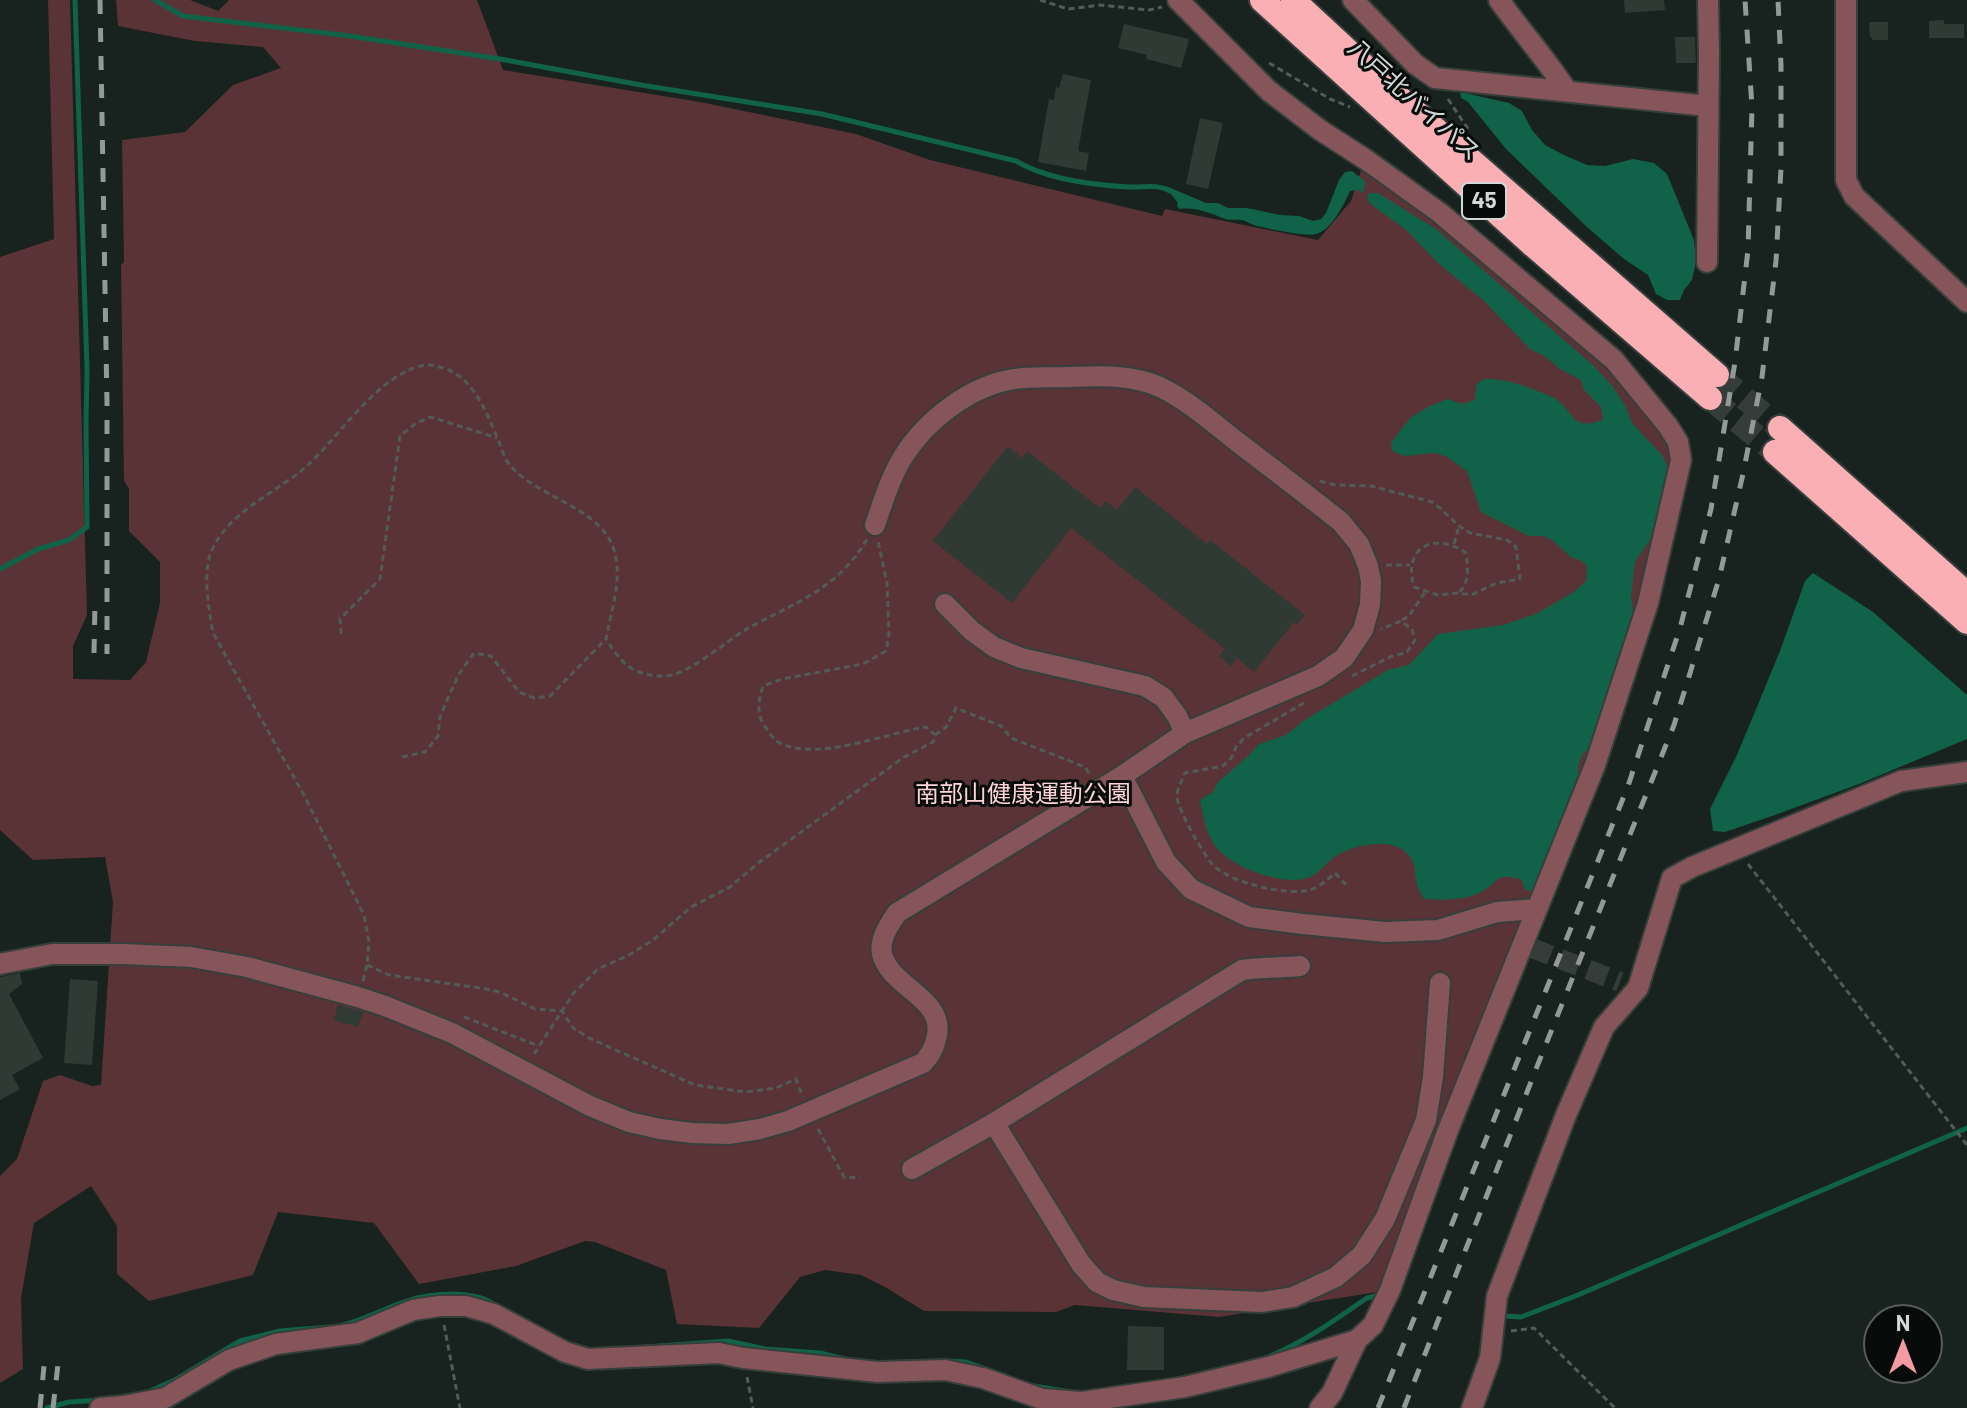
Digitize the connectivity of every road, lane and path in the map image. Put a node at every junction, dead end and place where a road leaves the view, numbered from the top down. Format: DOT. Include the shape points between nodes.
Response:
graph roads {
  1 [pos="1040,0"];
  2 [pos="1170,0"];
  3 [pos="1178,0"];
  4 [pos="1262,0"];
  5 [pos="1293,0"];
  6 [pos="1353,0"];
  7 [pos="1499,0"];
  8 [pos="1708,0"];
  9 [pos="1846,0"];
  10 [pos="1270,64"];
  11 [pos="1435,78"];
  12 [pos="1567,91"];
  13 [pos="1708,106"];
  14 [pos="1350,108"];
  15 [pos="1472,139"];
  16 [pos="1707,262"];
  17 [pos="1967,302"];
  18 [pos="1780,428"];
  19 [pos="497,438"];
  20 [pos="1775,452"];
  21 [pos="1321,481"];
  22 [pos="875,525"];
  23 [pos="1459,526"];
  24 [pos="1454,544"];
  25 [pos="1410,565"];
  26 [pos="1368,566"];
  27 [pos="1425,592"];
  28 [pos="1458,593"];
  29 [pos="1967,594"];
  30 [pos="945,604"];
  31 [pos="1401,621"];
  32 [pos="1967,622"];
  33 [pos="1363,630"];
  34 [pos="341,634"];
  35 [pos="606,639"];
  36 [pos="1351,677"];
  37 [pos="1313,698"];
  38 [pos="1185,733"];
  39 [pos="935,735"];
  40 [pos="402,757"];
  41 [pos="1967,772"];
  42 [pos="1122,776"];
  43 [pos="1100,789"];
  44 [pos="1735,848"];
  45 [pos="1349,888"];
  46 [pos="1536,909"];
  47 [pos="0,964"];
  48 [pos="367,965"];
  49 [pos="1300,966"];
  50 [pos="1440,983"];
  51 [pos="358,997"];
  52 [pos="562,1011"];
  53 [pos="524,1071"];
  54 [pos="809,1112"];
  55 [pos="994,1123"];
  56 [pos="1967,1145"];
  57 [pos="912,1169"];
  58 [pos="860,1178"];
  59 [pos="440,1306"];
  60 [pos="1491,1334"];
  61 [pos="1357,1340"];
  62 [pos="743,1358"];
  63 [pos="100,1408"];
  64 [pos="460,1408"];
  65 [pos="753,1408"];
  66 [pos="1320,1408"];
  67 [pos="1472,1408"];
  68 [pos="1615,1408"];
  1 -- 2 [label="path" via="1068,9 1100,5 1149,10"];
  3 -- 46 [label="street" via="1269,91 1440,213 1614,360 1678,442 1681,460 1648,603 1595,765"];
  4 -- 5 [label="highway, 八戸北バイパス / 45" via="1534,246 1713,386"];
  6 -- 11 [label="street"];
  7 -- 12 [label="street"];
  8 -- 13 [label="street"];
  9 -- 17 [label="street" via="1846,180 1854,196"];
  10 -- 14 [label="path"];
  11 -- 12 [label="street"];
  11 -- 15 [label="path"];
  12 -- 13 [label="street"];
  13 -- 16 [label="street"];
  18 -- 29 [label="highway"];
  19 -- 34 [label="path" via="431,417 400,436 380,579 340,619"];
  19 -- 35 [label="path" via="507,463 538,489 602,527 614,550 618,577"];
  19 -- 48 [label="path" via="472,387 451,370 427,364 398,376 367,401 307,465 245,510 210,555 213,633 364,915"];
  20 -- 32 [label="highway"];
  21 -- 23 [label="path" via="1371,486 1432,502"];
  22 -- 26 [label="street" via="903,457 949,409 992,384 1015,379 1109,376 1160,387 1194,408 1341,522"];
  22 -- 35 [label="path" via="856,557 831,582 669,676 642,674 620,661"];
  22 -- 39 [label="path" via="887,583 886,651 863,664 763,686 758,703 762,722 776,741 800,749 827,750 926,727"];
  23 -- 24 [label="path"];
  23 -- 28 [label="path" via="1516,547 1520,579 1471,595"];
  24 -- 25 [label="path" via="1426,546"];
  24 -- 28 [label="path" via="1466,553 1468,566 1465,588"];
  25 -- 26 [label="path"];
  25 -- 27 [label="path" via="1414,587"];
  26 -- 33 [label="street" via="1370,605"];
  27 -- 28 [label="path"];
  27 -- 31 [label="path"];
  30 -- 38 [label="street" via="972,631 1008,653 1145,686 1164,698"];
  31 -- 33 [label="path"];
  31 -- 36 [label="path" via="1412,629 1415,640 1407,652"];
  33 -- 38 [label="street" via="1344,658 1318,676"];
  35 -- 40 [label="path" via="550,696 534,698 519,692 491,656 474,653 451,691 438,736 425,752"];
  37 -- 45 [label="path" via="1244,738 1223,766 1185,773 1177,799 1202,850 1215,867 1233,877 1295,892 1311,889 1335,873"];
  38 -- 42 [label="street"];
  39 -- 43 [label="path" via="956,708 1001,726 1011,738 1085,767"];
  39 -- 52 [label="path" via="933,742 904,757 730,887 691,907 629,955 598,969"];
  41 -- 44 [label="street" via="1901,781"];
  42 -- 43 [label="street"];
  42 -- 46 [label="street" via="1166,862 1191,889 1249,917 1385,932 1438,930 1497,912"];
  43 -- 54 [label="street" via="897,913 884,933 882,953 890,971 930,1007 938,1028 934,1051 923,1063"];
  44 -- 56 [label="path"];
  44 -- 60 [label="street" via="1672,878 1629,985 1604,1027 1566,1115 1497,1296"];
  46 -- 61 [label="street" via="1527,946 1448,1130 1390,1290 1373,1325"];
  47 -- 51 [label="street" via="52,954 191,957"];
  48 -- 51 [label="path"];
  48 -- 52 [label="path" via="389,975 500,992 535,1009"];
  49 -- 55 [label="street" via="1242,970"];
  50 -- 55 [label="street" via="1426,1120 1385,1219 1362,1255 1336,1277 1293,1297 1262,1302 1144,1297 1097,1282"];
  51 -- 53 [label="street" via="452,1033"];
  52 -- 53 [label="path"];
  52 -- 54 [label="path" via="573,1028 591,1039 695,1085 746,1092 796,1079"];
  53 -- 54 [label="street" via="590,1106 660,1129 728,1134"];
  54 -- 58 [label="path" via="844,1177"];
  55 -- 57 [label="street"];
  59 -- 62 [label="street" via="494,1314 588,1359 719,1353"];
  59 -- 63 [label="street" via="413,1310 358,1333 276,1344 229,1360 165,1398"];
  59 -- 64 [label="path"];
  60 -- 67 [label="street" via="1490,1358"];
  60 -- 68 [label="path" via="1534,1328"];
  61 -- 62 [label="street" via="1185,1387 1082,1402 1042,1399 945,1370 878,1372"];
  61 -- 66 [label="street"];
  62 -- 65 [label="path"];
}
